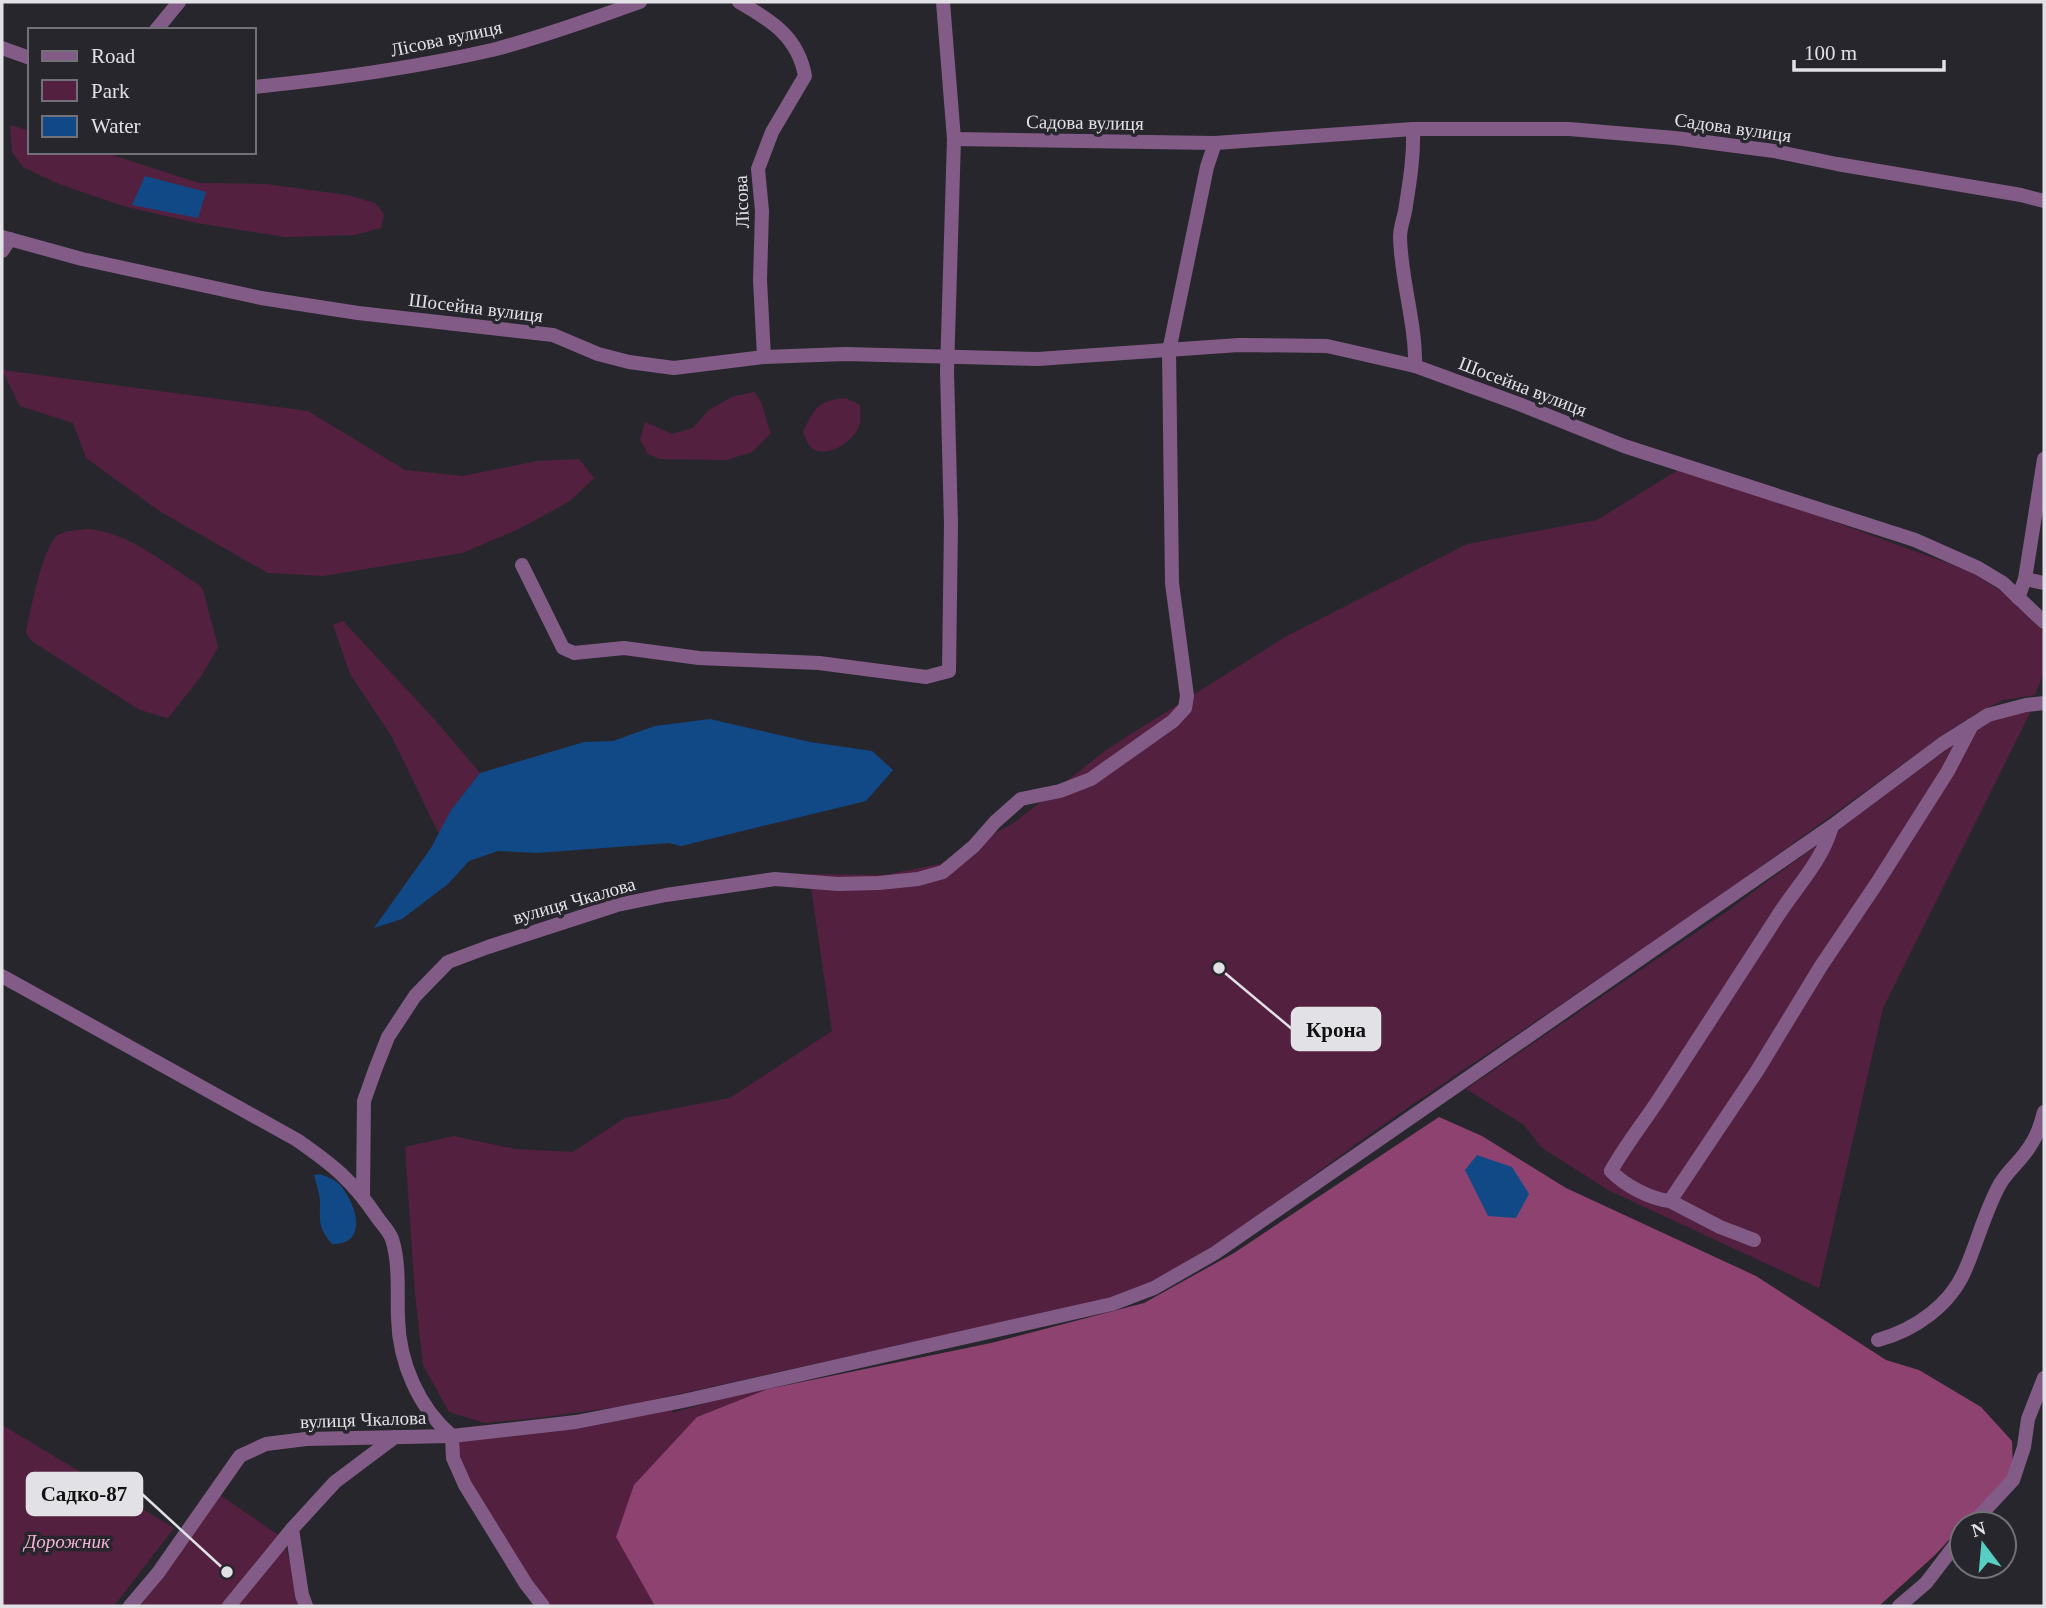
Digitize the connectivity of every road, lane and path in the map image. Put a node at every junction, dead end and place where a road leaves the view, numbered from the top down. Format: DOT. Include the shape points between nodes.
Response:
graph roads {
  1 [pos="179,2"];
  2 [pos="640,2"];
  3 [pos="739,2"];
  4 [pos="943,2"];
  5 [pos="158,28"];
  6 [pos="2,48"];
  7 [pos="28,57"];
  8 [pos="256,87"];
  9 [pos="1413,129"];
  10 [pos="954,139"];
  11 [pos="1215,143"];
  12 [pos="2044,201"];
  13 [pos="5,242"];
  14 [pos="1169,351"];
  15 [pos="949,356"];
  16 [pos="764,357"];
  17 [pos="1415,366"];
  18 [pos="2044,459"];
  19 [pos="522,565"];
  20 [pos="2025,579"];
  21 [pos="2044,583"];
  22 [pos="2018,598"];
  23 [pos="2044,622"];
  24 [pos="2044,703"];
  25 [pos="1972,725"];
  26 [pos="1832,826"];
  27 [pos="2,976"];
  28 [pos="2044,1112"];
  29 [pos="363,1195"];
  30 [pos="1670,1201"];
  31 [pos="1754,1240"];
  32 [pos="1878,1340"];
  33 [pos="2044,1378"];
  34 [pos="452,1436"];
  35 [pos="396,1437"];
  36 [pos="1985,1510"];
  37 [pos="292,1529"];
  38 [pos="1948,1554"];
  39 [pos="130,1606"];
  40 [pos="229,1606"];
  41 [pos="306,1606"];
  42 [pos="542,1606"];
  43 [pos="1899,1606"];
  1 -- 5 [label="street"];
  2 -- 8 [label="street, Лісова вулиця" via="548,34 418,66"];
  3 -- 16 [label="street, Лісова" via="792,41 805,76 772,132 758,169"];
  4 -- 10 [label="street"];
  6 -- 7 [label="street"];
  9 -- 11 [label="street, Садова вулиця"];
  9 -- 12 [label="street, Садова вулиця" via="1569,129 1675,138 1774,151"];
  9 -- 17 [label="street" via="1400,250"];
  10 -- 11 [label="street, Садова вулиця"];
  10 -- 15 [label="street"];
  11 -- 14 [label="street"];
  13 -- 16 [label="street, Шосейна вулиця" via="261,298 554,335 629,362 674,368"];
  14 -- 15 [label="street, Шосейна вулиця" via="1038,359"];
  14 -- 17 [label="street, Шосейна вулиця" via="1239,345 1327,346"];
  14 -- 29 [label="street, вулиця Чкалова" via="1172,583 1185,708 1091,779 1021,799 943,872 879,883 775,879 666,895 617,905 448,962 415,996 388,1037 368,1090"];
  15 -- 16 [label="street, Шосейна вулиця"];
  15 -- 19 [label="street" via="949,671 926,677 819,663 699,658 624,648 574,653 563,648"];
  17 -- 22 [label="street, Шосейна вулиця" via="1625,446 1915,540 1978,568"];
  18 -- 20 [label="street"];
  20 -- 21 [label="street"];
  20 -- 22 [label="street"];
  22 -- 23 [label="street, Шосейна вулиця"];
  24 -- 25 [label="street" via="1988,715"];
  25 -- 26 [label="street"];
  25 -- 30 [label="street" via="1892,860"];
  26 -- 30 [label="street" via="1816,862 1611,1171 1633,1187"];
  26 -- 34 [label="street" via="1215,1253 1154,1288 1112,1304 683,1401 576,1422"];
  27 -- 29 [label="street, вулиця Чкалова" via="297,1140 331,1163"];
  28 -- 32 [label="street" via="2030,1147 2001,1182 1966,1270 1951,1293 1937,1311 1899,1335"];
  29 -- 34 [label="street, вулиця Чкалова" via="391,1238 405,1364 422,1402"];
  30 -- 31 [label="street"];
  33 -- 36 [label="street" via="2013,1480"];
  34 -- 35 [label="street, вулиця Чкалова"];
  34 -- 42 [label="street" via="453,1458 465,1485"];
  35 -- 37 [label="street" via="335,1482"];
  35 -- 39 [label="street, вулиця Чкалова" via="266,1444 240,1456"];
  37 -- 40 [label="street"];
  37 -- 41 [label="street"];
  38 -- 43 [label="street" via="1926,1583"];
}
